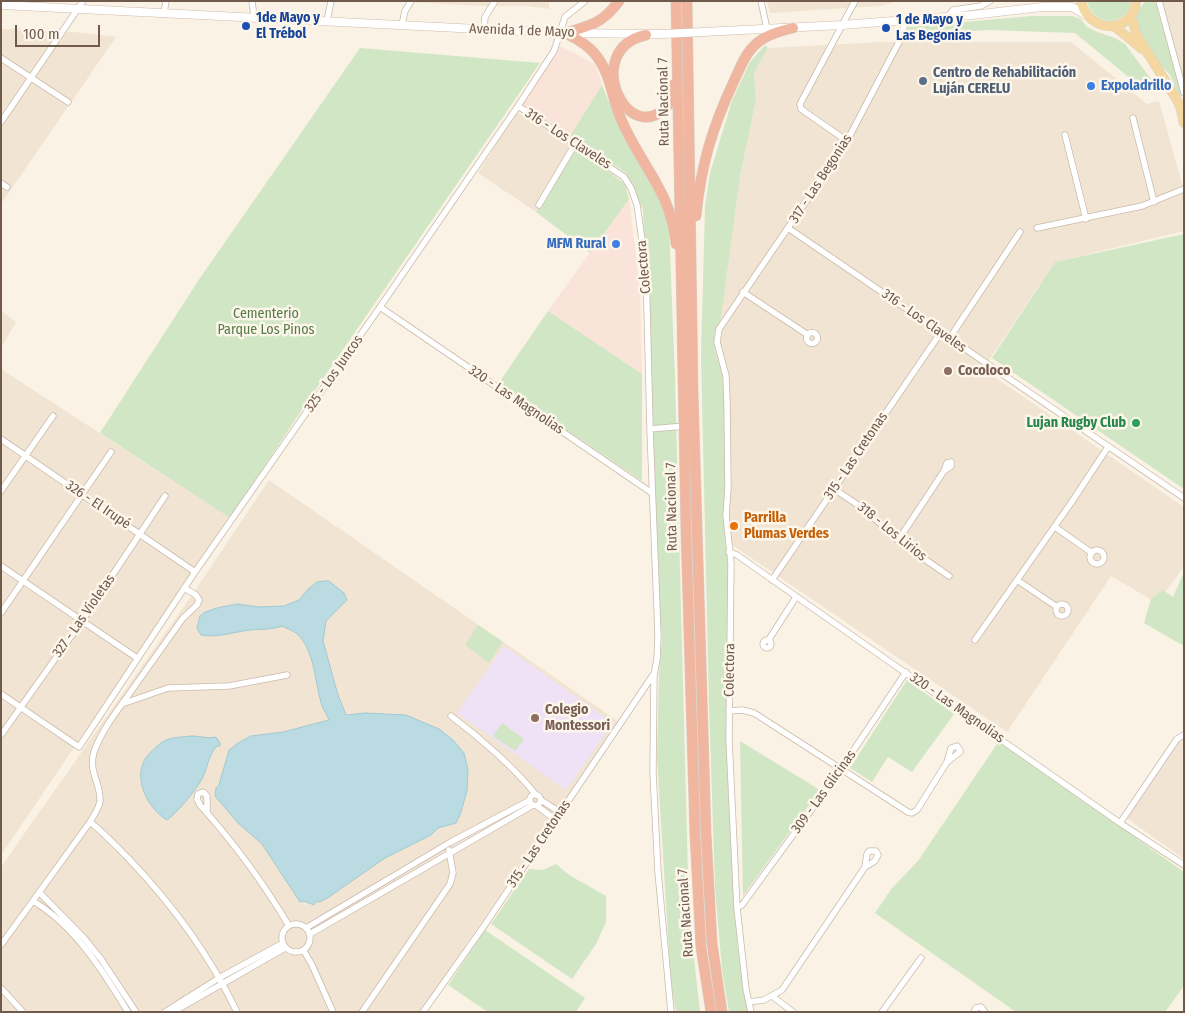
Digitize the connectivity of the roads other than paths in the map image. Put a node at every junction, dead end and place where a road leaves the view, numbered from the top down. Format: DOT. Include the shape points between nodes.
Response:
graph roads {
  1 [pos="83,1"];
  2 [pos="166,1"];
  3 [pos="252,1"];
  4 [pos="331,1"];
  5 [pos="411,1"];
  6 [pos="495,1"];
  7 [pos="585,1"];
  8 [pos="619,1"];
  9 [pos="676,1"];
  10 [pos="688,1"];
  11 [pos="761,1"];
  12 [pos="855,1"];
  13 [pos="990,1"];
  14 [pos="1059,1"];
  15 [pos="1081,1"];
  16 [pos="1159,1"];
  17 [pos="1138,3"];
  18 [pos="1,5"];
  19 [pos="1042,7"];
  20 [pos="78,8"];
  21 [pos="164,13"];
  22 [pos="1086,15"];
  23 [pos="1131,16"];
  24 [pos="254,17"];
  25 [pos="947,17"];
  26 [pos="906,20"];
  27 [pos="327,21"];
  28 [pos="402,25"];
  29 [pos="842,25"];
  30 [pos="1114,26"];
  31 [pos="793,28"];
  32 [pos="484,29"];
  33 [pos="767,29"];
  34 [pos="562,33"];
  35 [pos="646,35"];
  36 [pos="1148,54"];
  37 [pos="1,58"];
  38 [pos="677,65"];
  39 [pos="32,78"];
  40 [pos="1184,95"];
  41 [pos="68,102"];
  42 [pos="518,106"];
  43 [pos="1133,118"];
  44 [pos="1183,119"];
  45 [pos="1,122"];
  46 [pos="1064,135"];
  47 [pos="847,141"];
  48 [pos="575,144"];
  49 [pos="1,183"];
  50 [pos="7,187"];
  51 [pos="1184,189"];
  52 [pos="634,196"];
  53 [pos="1154,202"];
  54 [pos="538,205"];
  55 [pos="1086,219"];
  56 [pos="788,228"];
  57 [pos="1037,228"];
  58 [pos="1020,232"];
  59 [pos="692,265"];
  60 [pos="682,285"];
  61 [pos="743,292"];
  62 [pos="380,307"];
  63 [pos="720,329"];
  64 [pos="941,332"];
  65 [pos="808,335"];
  66 [pos="949,339"];
  67 [pos="53,416"];
  68 [pos="685,426"];
  69 [pos="650,429"];
  70 [pos="1,439"];
  71 [pos="1108,447"];
  72 [pos="111,452"];
  73 [pos="26,456"];
  74 [pos="944,472"];
  75 [pos="834,489"];
  76 [pos="1,491"];
  77 [pos="652,493"];
  78 [pos="83,495"];
  79 [pos="165,496"];
  80 [pos="1184,498"];
  81 [pos="1055,526"];
  82 [pos="141,534"];
  83 [pos="896,539"];
  84 [pos="729,552"];
  85 [pos="1092,553"];
  86 [pos="1,566"];
  87 [pos="195,572"];
  88 [pos="949,576"];
  89 [pos="772,580"];
  90 [pos="1017,580"];
  91 [pos="23,581"];
  92 [pos="184,588"];
  93 [pos="796,597"];
  94 [pos="1056,607"];
  95 [pos="1,613"];
  96 [pos="82,621"];
  97 [pos="768,640"];
  98 [pos="975,640"];
  99 [pos="137,658"];
  100 [pos="906,672"];
  101 [pos="287,675"];
  102 [pos="654,675"];
  103 [pos="1,694"];
  104 [pos="122,704"];
  105 [pos="20,707"];
  106 [pos="729,711"];
  107 [pos="451,716"];
  108 [pos="1,735"];
  109 [pos="1183,735"];
  110 [pos="947,762"];
  111 [pos="841,769"];
  112 [pos="535,801"];
  113 [pos="207,812"];
  114 [pos="560,813"];
  115 [pos="556,820"];
  116 [pos="90,822"];
  117 [pos="1120,823"];
  118 [pos="449,843"];
  119 [pos="449,853"];
  120 [pos="1184,865"];
  121 [pos="865,867"];
  122 [pos="39,892"];
  123 [pos="33,901"];
  124 [pos="737,908"];
  125 [pos="289,926"];
  126 [pos="306,928"];
  127 [pos="310,934"];
  128 [pos="1,945"];
  129 [pos="284,945"];
  130 [pos="304,951"];
  131 [pos="921,958"];
  132 [pos="221,981"];
  133 [pos="1,988"];
  134 [pos="772,996"];
  135 [pos="749,1002"];
  136 [pos="23,1012"];
  137 [pos="128,1012"];
  138 [pos="136,1012"];
  139 [pos="164,1012"];
  140 [pos="174,1012"];
  141 [pos="237,1012"];
  142 [pos="333,1012"];
  143 [pos="362,1012"];
  144 [pos="423,1012"];
  145 [pos="671,1012"];
  146 [pos="711,1012"];
  147 [pos="722,1012"];
  148 [pos="751,1012"];
  149 [pos="794,1012"];
  150 [pos="882,1012"];
  151 [pos="974,1012"];
  152 [pos="985,1012"];
  1 -- 20 [label="street"];
  2 -- 21 [label="street"];
  3 -- 24 [label="street"];
  4 -- 27 [label="street"];
  5 -- 28 [label="street"];
  6 -- 32 [label="street" via="484,17"];
  7 -- 34 [label="street, 325 - Los Juncos" via="565,16"];
  8 -- 34 [label="highway" via="613,10 592,26"];
  9 -- 38 [label="highway, Ruta Nacional 7"];
  10 -- 59 [label="highway, Ruta Nacional 7"];
  11 -- 33 [label="street"];
  12 -- 29 [label="street"];
  13 -- 25 [label="street" via="981,6 953,10"];
  14 -- 19 [label="main road, Avenida 1 de Mayo"];
  15 -- 22 [label="main road"];
  16 -- 40 [label="street"];
  17 -- 23 [label="main road"];
  18 -- 20 [label="main road, Avenida 1 de Mayo"];
  19 -- 22 [label="main road, Avenida 1 de Mayo" via="1072,8"];
  19 -- 25 [label="main road, Avenida 1 de Mayo"];
  20 -- 21 [label="main road, Avenida 1 de Mayo"];
  20 -- 39 [label="street"];
  21 -- 24 [label="main road, Avenida 1 de Mayo"];
  22 -- 30 [label="main road" via="1101,26"];
  23 -- 30 [label="main road"];
  23 -- 36 [label="main road" via="1137,36"];
  24 -- 27 [label="main road, Avenida 1 de Mayo"];
  25 -- 26 [label="main road, Avenida 1 de Mayo"];
  26 -- 29 [label="main road, Avenida 1 de Mayo"];
  26 -- 47 [label="street, 317 - Las Begonias" via="900,40"];
  27 -- 28 [label="main road, Avenida 1 de Mayo"];
  28 -- 32 [label="main road, Avenida 1 de Mayo"];
  29 -- 31 [label="main road, Avenida 1 de Mayo"];
  29 -- 47 [label="street" via="800,104 801,109"];
  30 -- 36 [label="main road"];
  31 -- 33 [label="main road, Avenida 1 de Mayo"];
  31 -- 59 [label="highway" via="754,45 724,102 704,162"];
  32 -- 34 [label="main road, Avenida 1 de Mayo"];
  33 -- 35 [label="main road, Avenida 1 de Mayo, bridge"];
  34 -- 35 [label="main road, Avenida 1 de Mayo"];
  34 -- 42 [label="street, 325 - Los Juncos"];
  34 -- 60 [label="highway" via="587,45 604,66 621,120 668,207"];
  35 -- 38 [label="highway" via="628,42 615,58 618,96 630,112 636,116 647,116 666,108"];
  36 -- 44 [label="main road" via="1176,98"];
  37 -- 39 [label="street"];
  38 -- 60 [label="highway, Ruta Nacional 7"];
  39 -- 41 [label="street"];
  39 -- 45 [label="street"];
  40 -- 44 [label="main road"];
  42 -- 48 [label="street, 316 - Los Claveles"];
  42 -- 62 [label="street, 325 - Los Juncos"];
  43 -- 53 [label="street"];
  46 -- 55 [label="street"];
  47 -- 56 [label="street, 317 - Las Begonias"];
  48 -- 52 [label="street, 316 - Los Claveles" via="624,177"];
  48 -- 54 [label="street"];
  49 -- 50 [label="street"];
  51 -- 53 [label="street"];
  52 -- 69 [label="street, Colectora" via="646,268"];
  53 -- 55 [label="street"];
  55 -- 57 [label="street"];
  56 -- 61 [label="street, 317 - Las Begonias"];
  56 -- 64 [label="street, 316 - Los Claveles"];
  58 -- 66 [label="street"];
  59 -- 147 [label="highway, Ruta Nacional 7" via="706,833 712,944"];
  60 -- 68 [label="highway, Ruta Nacional 7"];
  61 -- 63 [label="street, 317 - Las Begonias"];
  61 -- 65 [label="street"];
  62 -- 77 [label="street, 320 - Las Magnolias"];
  62 -- 87 [label="street, 325 - Los Juncos"];
  63 -- 84 [label="street, Colectora" via="717,342 727,394 726,515"];
  64 -- 66 [label="street, 316 - Los Claveles"];
  64 -- 75 [label="street, 315 - Las Cretonas"];
  66 -- 71 [label="street, 316 - Los Claveles"];
  67 -- 73 [label="street"];
  68 -- 69 [label="street"];
  68 -- 146 [label="highway, Ruta Nacional 7" via="695,835 701,947"];
  69 -- 77 [label="street, Colectora"];
  70 -- 73 [label="street, 326 - El Irupé"];
  71 -- 80 [label="street, 316 - Los Claveles"];
  71 -- 81 [label="street"];
  72 -- 78 [label="street"];
  73 -- 76 [label="street"];
  73 -- 78 [label="street, 326 - El Irupé"];
  74 -- 83 [label="street"];
  75 -- 83 [label="street, 318 - Los Lirios" via="861,507"];
  75 -- 89 [label="street, 315 - Las Cretonas"];
  77 -- 102 [label="street, Colectora" via="658,636"];
  78 -- 82 [label="street, 326 - El Irupé"];
  78 -- 91 [label="street"];
  79 -- 82 [label="street, 327 - Las Violetas"];
  81 -- 85 [label="street"];
  81 -- 90 [label="street"];
  82 -- 87 [label="street, 326 - El Irupé"];
  82 -- 96 [label="street, 327 - Las Violetas"];
  83 -- 88 [label="street, 318 - Los Lirios"];
  84 -- 89 [label="street, 320 - Las Magnolias"];
  84 -- 106 [label="street, Colectora"];
  86 -- 91 [label="street"];
  87 -- 92 [label="street, 325 - Los Juncos"];
  89 -- 93 [label="street, 320 - Las Magnolias"];
  90 -- 94 [label="street"];
  90 -- 98 [label="street"];
  91 -- 95 [label="street"];
  91 -- 96 [label="street"];
  92 -- 99 [label="street, 325 - Los Juncos"];
  92 -- 104 [label="street" via="196,595 197,605 183,618"];
  93 -- 97 [label="street"];
  93 -- 100 [label="street, 320 - Las Magnolias"];
  96 -- 99 [label="street"];
  96 -- 105 [label="street, 327 - Las Violetas"];
  99 -- 105 [label="street, 325 - Los Juncos" via="79,747"];
  100 -- 111 [label="street, 309 - Las Glicinas"];
  100 -- 117 [label="street, 320 - Las Magnolias"];
  101 -- 104 [label="street" via="229,686 168,688"];
  102 -- 114 [label="street, 315 - Las Cretonas"];
  102 -- 145 [label="street, Colectora" via="653,773"];
  103 -- 105 [label="street"];
  104 -- 116 [label="street" via="104,730 92,759 100,801"];
  105 -- 108 [label="street, 327 - Las Violetas"];
  106 -- 111 [label="street" via="754,713"];
  106 -- 124 [label="street, Colectora"];
  107 -- 112 [label="street" via="520,776"];
  109 -- 117 [label="street" via="1177,739"];
  110 -- 111 [label="street" via="912,813"];
  111 -- 124 [label="street, 309 - Las Glicinas"];
  112 -- 114 [label="street"];
  112 -- 115 [label="street"];
  112 -- 118 [label="street"];
  112 -- 119 [label="street"];
  113 -- 125 [label="street" via="246,859"];
  114 -- 115 [label="street, 315 - Las Cretonas"];
  115 -- 144 [label="street, 315 - Las Cretonas"];
  116 -- 122 [label="street"];
  116 -- 132 [label="street" via="160,894"];
  117 -- 120 [label="street, 320 - Las Magnolias"];
  118 -- 119 [label="street"];
  118 -- 126 [label="street"];
  119 -- 127 [label="street"];
  119 -- 143 [label="street" via="453,873 450,884"];
  121 -- 134 [label="street" via="787,984"];
  122 -- 123 [label="street"];
  122 -- 138 [label="street" via="101,959"];
  123 -- 128 [label="street"];
  123 -- 137 [label="street" via="46,909 76,940 108,980"];
  124 -- 135 [label="street, Colectora"];
  125 -- 126 [label="street" via="298,924"];
  125 -- 129 [label="street" via="283,933"];
  126 -- 127 [label="street"];
  127 -- 130 [label="street" via="310,944"];
  129 -- 130 [label="street" via="296,953"];
  129 -- 132 [label="street"];
  130 -- 142 [label="street"];
  131 -- 150 [label="street"];
  132 -- 139 [label="street"];
  132 -- 140 [label="street"];
  132 -- 141 [label="street"];
  133 -- 136 [label="street"];
  134 -- 135 [label="street"];
  134 -- 149 [label="street"];
  135 -- 148 [label="street, Colectora"];
  151 -- 152 [label="street" via="981,1006"];
}
